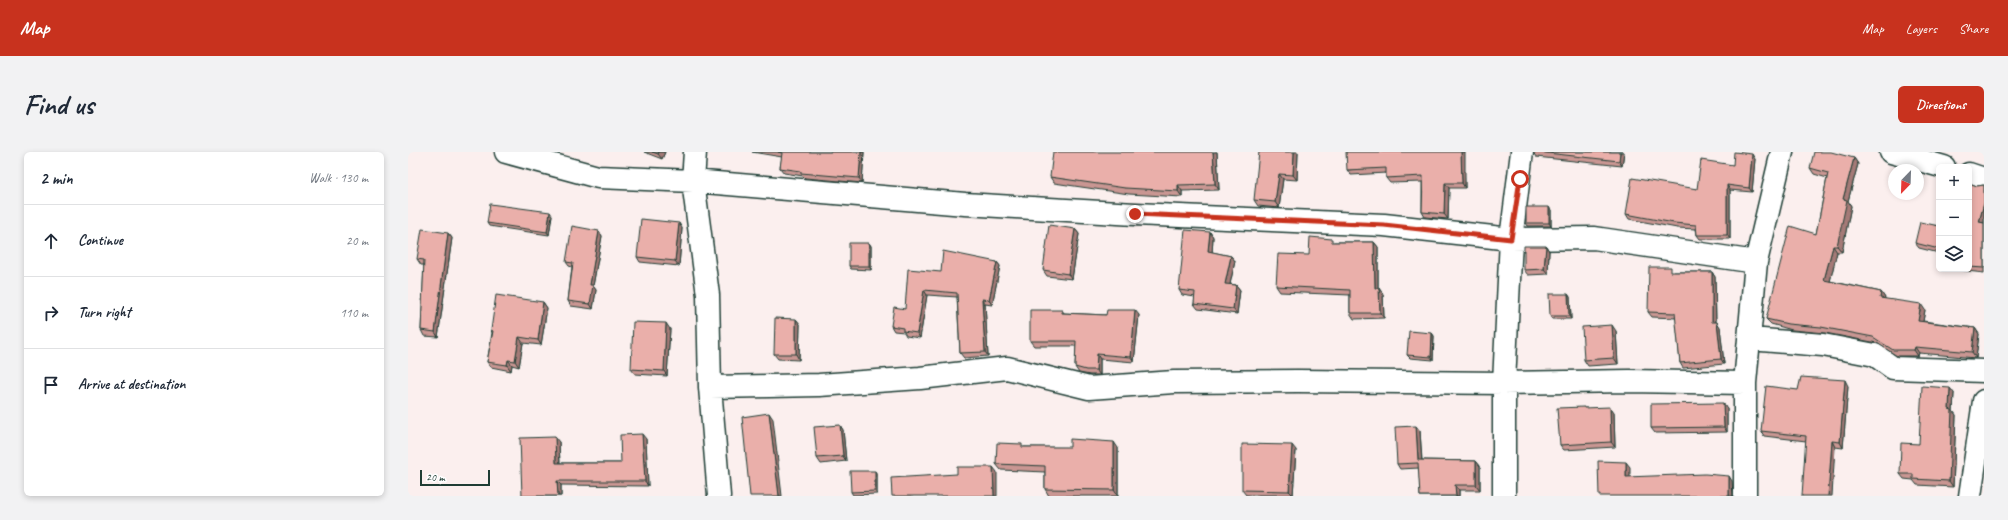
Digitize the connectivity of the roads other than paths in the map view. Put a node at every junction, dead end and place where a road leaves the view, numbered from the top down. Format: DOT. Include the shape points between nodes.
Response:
graph roads {
  1 [pos="506,152"];
  2 [pos="695,152"];
  3 [pos="1522,152"];
  4 [pos="1782,152"];
  5 [pos="1891,152"];
  6 [pos="1936,165"];
  7 [pos="1972,175"];
  8 [pos="1984,179"];
  9 [pos="693,181"];
  10 [pos="1511,239"];
  11 [pos="1756,262"];
  12 [pos="1750,339"];
  13 [pos="1984,371"];
  14 [pos="1504,383"];
  15 [pos="1745,383"];
  16 [pos="710,387"];
  17 [pos="1984,401"];
  18 [pos="719,496"];
  19 [pos="1504,496"];
  20 [pos="1745,496"];
  21 [pos="1970,496"];
  1 -- 9 [label="street" via="598,177"];
  2 -- 9 [label="street"];
  3 -- 10 [label="street"];
  4 -- 11 [label="street"];
  5 -- 6 [label="street"];
  7 -- 8 [label="street"];
  9 -- 10 [label="street" via="1143,215 1384,225"];
  9 -- 16 [label="street" via="708,295"];
  10 -- 11 [label="street" via="1594,238"];
  10 -- 14 [label="street"];
  11 -- 12 [label="street"];
  12 -- 13 [label="street" via="1823,345 1875,355 1893,368"];
  12 -- 15 [label="street"];
  14 -- 15 [label="street"];
  14 -- 16 [label="street" via="1174,382 1089,388 1006,368 920,378 819,385"];
  14 -- 19 [label="street"];
  15 -- 20 [label="street"];
  16 -- 18 [label="street"];
  17 -- 21 [label="street"];
}
